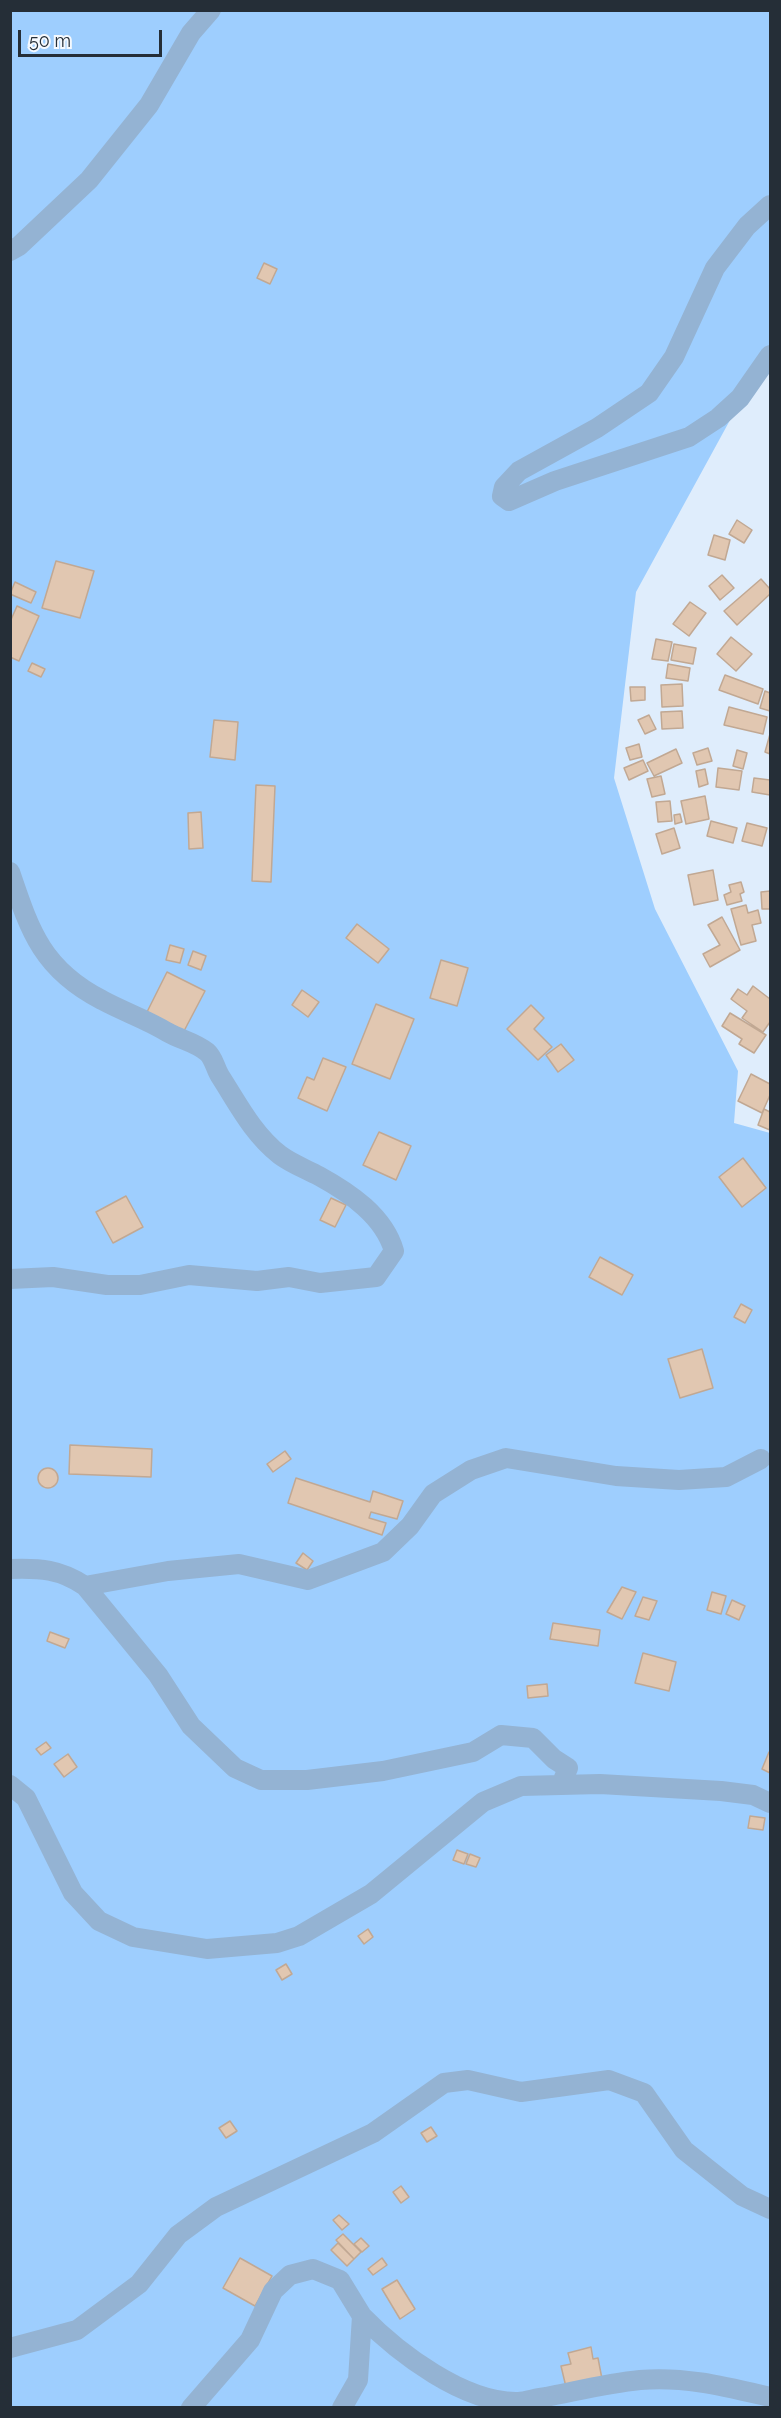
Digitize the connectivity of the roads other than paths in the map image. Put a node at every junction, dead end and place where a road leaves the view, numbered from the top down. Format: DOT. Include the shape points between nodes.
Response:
graph roads {
  1 [pos="211,10"];
  2 [pos="771,205"];
  3 [pos="13,252"];
  4 [pos="771,355"];
  5 [pos="10,872"];
  6 [pos="10,1279"];
  7 [pos="761,1459"];
  8 [pos="10,1569"];
  9 [pos="85,1586"];
  10 [pos="10,1785"];
  11 [pos="561,1785"];
  12 [pos="771,1803"];
  13 [pos="771,2210"];
  14 [pos="362,2316"];
  15 [pos="10,2348"];
  16 [pos="771,2397"];
  17 [pos="191,2408"];
  18 [pos="342,2408"];
  1 -- 3 [label="street" via="191,33 149,105 89,180"];
  2 -- 4 [label="street" via="747,226 715,268 674,357 649,393 597,428 519,471 504,487 502,496 509,501 555,481 689,437 741,398"];
  5 -- 6 [label="street" via="33,935 47,957 102,1000 179,1039 194,1042 210,1054 219,1075 261,1138 287,1160 365,1206 390,1238 394,1251 376,1277 320,1283 289,1277 256,1281 189,1275 140,1285 106,1285 54,1277"];
  7 -- 9 [label="street" via="726,1477 679,1480 616,1476 506,1458 471,1470 433,1494 410,1526 383,1552 308,1580 239,1564 168,1571"];
  8 -- 9 [label="street" via="42,1568 72,1577"];
  9 -- 11 [label="street" via="158,1675 191,1726 235,1768 261,1780 307,1780 383,1771 473,1752 501,1735 533,1738 568,1768"];
  10 -- 11 [label="street" via="26,1798 73,1893 99,1921 133,1937 207,1949 277,1943 298,1936 370,1894 483,1802 521,1786"];
  11 -- 12 [label="street" via="721,1791 753,1795"];
  13 -- 15 [label="street" via="742,2196 684,2150 644,2093 609,2080 521,2092 468,2080 444,2083 373,2133 216,2207 178,2235 139,2284 77,2330"];
  14 -- 16 [label="street" via="434,2375 495,2399 518,2402 640,2380 696,2380"];
  14 -- 17 [label="street" via="340,2280 313,2269 290,2275 273,2291 250,2340"];
  14 -- 18 [label="street" via="358,2380"];
}
